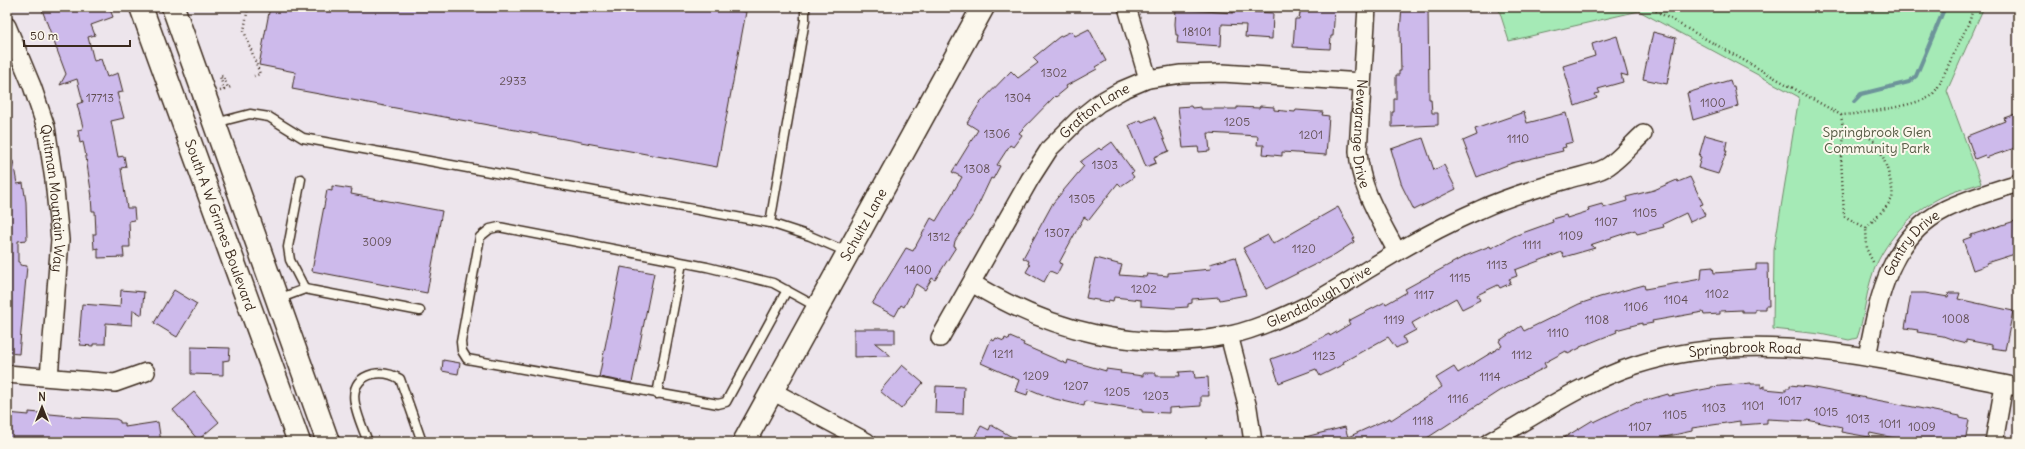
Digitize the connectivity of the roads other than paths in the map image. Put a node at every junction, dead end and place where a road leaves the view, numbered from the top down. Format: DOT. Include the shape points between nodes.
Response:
graph roads {
  1 [pos="141,7"];
  2 [pos="173,7"];
  3 [pos="805,7"];
  4 [pos="983,7"];
  5 [pos="1127,7"];
  6 [pos="1367,7"];
  7 [pos="7,26"];
  8 [pos="1148,79"];
  9 [pos="1362,82"];
  10 [pos="214,124"];
  11 [pos="188,134"];
  12 [pos="1643,134"];
  13 [pos="301,179"];
  14 [pos="2018,183"];
  15 [pos="770,224"];
  16 [pos="847,252"];
  17 [pos="1397,252"];
  18 [pos="682,263"];
  19 [pos="972,283"];
  20 [pos="304,289"];
  21 [pos="787,290"];
  22 [pos="277,299"];
  23 [pos="817,307"];
  24 [pos="251,309"];
  25 [pos="420,311"];
  26 [pos="1229,335"];
  27 [pos="940,338"];
  28 [pos="1867,357"];
  29 [pos="146,372"];
  30 [pos="7,374"];
  31 [pos="49,377"];
  32 [pos="2011,386"];
  33 [pos="772,391"];
  34 [pos="657,394"];
  35 [pos="299,442"];
  36 [pos="328,442"];
  37 [pos="368,442"];
  38 [pos="422,442"];
  39 [pos="744,442"];
  40 [pos="867,442"];
  41 [pos="1253,442"];
  42 [pos="1489,442"];
  43 [pos="1994,442"];
  1 -- 11 [label="main road, South A W Grimes Boulevard"];
  2 -- 10 [label="main road, South A W Grimes Boulevard"];
  3 -- 15 [label="lane" via="805,20"];
  4 -- 16 [label="main road, Schultz Lane"];
  5 -- 8 [label="street"];
  6 -- 9 [label="street, Newgrange Drive"];
  7 -- 31 [label="street, Quitman Mountain Way" via="46,127 54,180 60,240"];
  8 -- 9 [label="street, Grafton Lane" via="1181,74 1222,73"];
  8 -- 19 [label="street, Grafton Lane" via="1099,103 1050,148"];
  9 -- 17 [label="street, Newgrange Drive" via="1359,167 1368,198"];
  10 -- 11 [label="main road"];
  10 -- 15 [label="lane" via="250,114 269,117 302,138"];
  10 -- 22 [label="main road, South A W Grimes Boulevard"];
  11 -- 24 [label="main road, South A W Grimes Boulevard"];
  12 -- 17 [label="street, Glendalough Drive" via="1606,168 1530,190 1479,209"];
  13 -- 20 [label="lane" via="288,247 290,260"];
  14 -- 28 [label="street, Gantry Drive" via="1945,209 1927,220 1910,236 1889,268 1879,296"];
  15 -- 16 [label="lane" via="810,236"];
  16 -- 23 [label="main road, Schultz Lane"];
  17 -- 26 [label="street, Glendalough Drive" via="1313,302 1252,329"];
  18 -- 21 [label="lane" via="773,283"];
  18 -- 34 [label="lane"];
  18 -- 34 [label="lane" via="499,228 490,229 480,237 461,342 466,359"];
  19 -- 26 [label="street, Glendalough Drive" via="1020,309 1083,332 1152,341 1199,340"];
  19 -- 27 [label="street, Grafton Lane"];
  20 -- 22 [label="lane"];
  20 -- 25 [label="lane"];
  21 -- 23 [label="lane"];
  21 -- 34 [label="lane" via="726,402 718,404"];
  22 -- 24 [label="main road"];
  22 -- 36 [label="main road, South A W Grimes Boulevard"];
  23 -- 33 [label="main road, Schultz Lane"];
  24 -- 35 [label="main road, South A W Grimes Boulevard"];
  26 -- 41 [label="street" via="1248,408"];
  28 -- 32 [label="street, Springbrook Road"];
  28 -- 42 [label="street, Springbrook Road" via="1819,350 1731,347 1686,352 1636,365 1592,383"];
  29 -- 31 [label="street" via="115,384"];
  30 -- 31 [label="street"];
  32 -- 43 [label="street"];
  33 -- 39 [label="main road, Schultz Lane"];
  33 -- 40 [label="street"];
  37 -- 38 [label="lane" via="354,395 356,384 363,377 378,373 394,375 400,379"];
}
